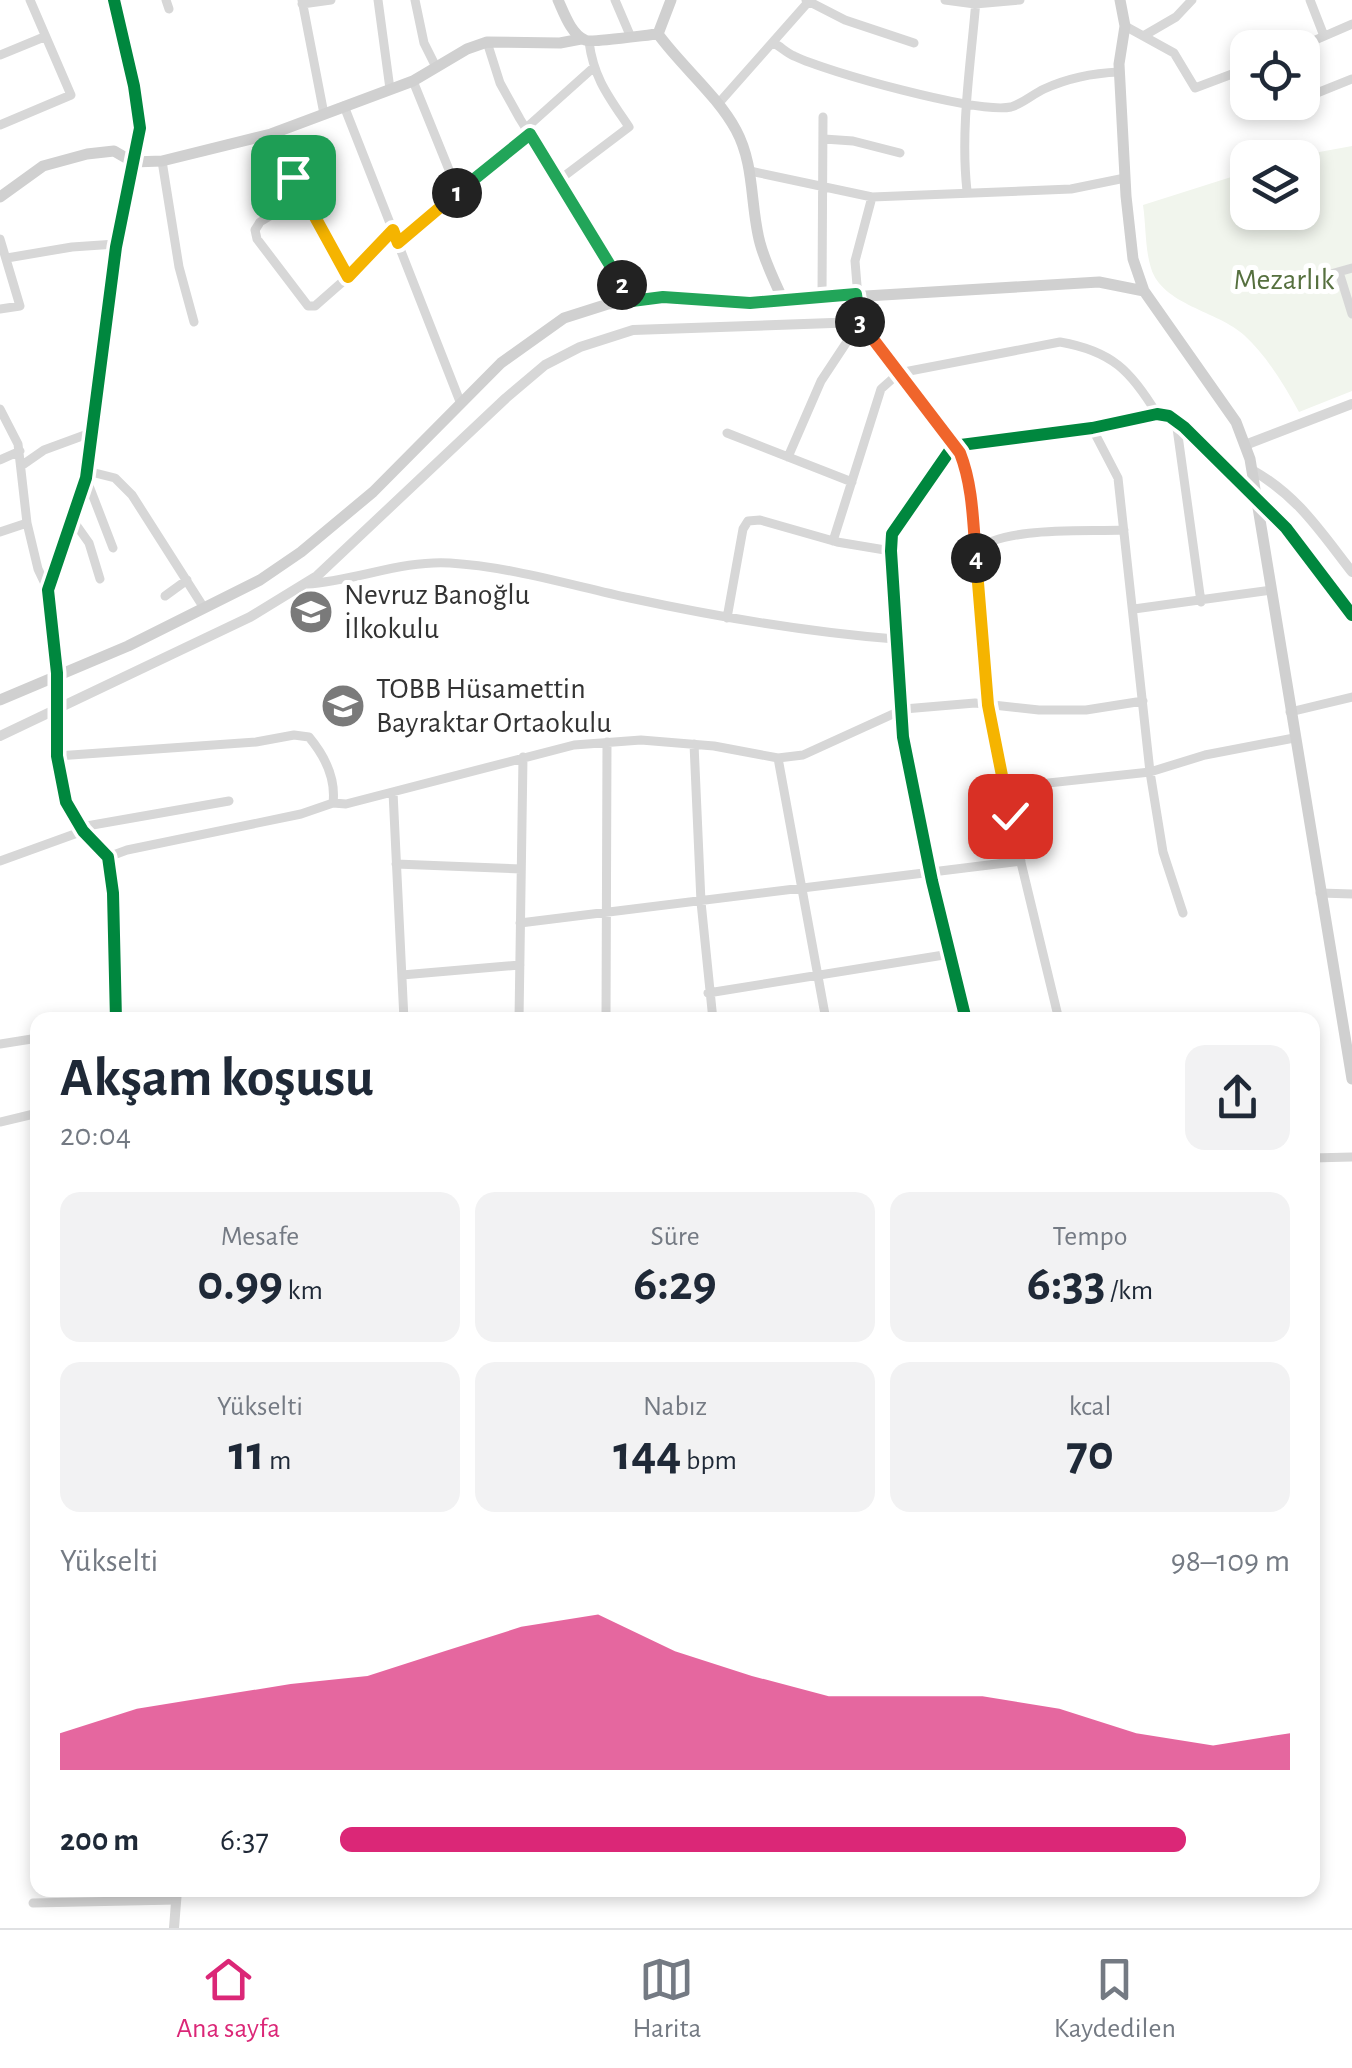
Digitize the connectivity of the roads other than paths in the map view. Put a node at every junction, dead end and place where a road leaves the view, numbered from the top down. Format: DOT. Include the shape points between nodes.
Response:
graph roads {
  1 [pos="30,0"];
  2 [pos="114,0"];
  3 [pos="330,0"];
  4 [pos="378,0"];
  5 [pos="415,0"];
  6 [pos="558,0"];
  7 [pos="614,0"];
  8 [pos="671,0"];
  9 [pos="809,0"];
  10 [pos="945,0"];
  11 [pos="1020,0"];
  12 [pos="1120,0"];
  13 [pos="1192,0"];
  14 [pos="1310,0"];
  15 [pos="302,2"];
  16 [pos="976,2"];
  17 [pos="1352,24"];
  18 [pos="1125,26"];
  19 [pos="658,34"];
  20 [pos="1146,35"];
  21 [pos="630,36"];
  22 [pos="1324,36"];
  23 [pos="44,37"];
  24 [pos="1320,38"];
  25 [pos="585,41"];
  26 [pos="487,42"];
  27 [pos="914,42"];
  28 [pos="774,43"];
  29 [pos="0,55"];
  30 [pos="436,68"];
  31 [pos="592,68"];
  32 [pos="1119,72"];
  33 [pos="1230,75"];
  34 [pos="1352,79"];
  35 [pos="413,81"];
  36 [pos="390,89"];
  37 [pos="1320,92"];
  38 [pos="718,104"];
  39 [pos="966,104"];
  40 [pos="344,106"];
  41 [pos="324,114"];
  42 [pos="823,117"];
  43 [pos="0,125"];
  44 [pos="528,131"];
  45 [pos="271,134"];
  46 [pos="824,139"];
  47 [pos="900,153"];
  48 [pos="162,161"];
  49 [pos="133,162"];
  50 [pos="750,172"];
  51 [pos="1125,178"];
  52 [pos="558,180"];
  53 [pos="822,189"];
  54 [pos="967,191"];
  55 [pos="458,192"];
  56 [pos="303,196"];
  57 [pos="0,197"];
  58 [pos="872,198"];
  59 [pos="393,230"];
  60 [pos="0,240"];
  61 [pos="398,243"];
  62 [pos="116,244"];
  63 [pos="7,258"];
  64 [pos="1352,268"];
  65 [pos="1340,272"];
  66 [pos="348,277"];
  67 [pos="1288,286"];
  68 [pos="1144,291"];
  69 [pos="856,294"];
  70 [pos="822,297"];
  71 [pos="783,300"];
  72 [pos="632,301"];
  73 [pos="0,309"];
  74 [pos="1352,314"];
  75 [pos="194,322"];
  76 [pos="860,322"];
  77 [pos="898,374"];
  78 [pos="461,404"];
  79 [pos="1352,404"];
  80 [pos="0,408"];
  81 [pos="1157,414"];
  82 [pos="1176,421"];
  83 [pos="1092,428"];
  84 [pos="93,432"];
  85 [pos="727,433"];
  86 [pos="953,446"];
  87 [pos="1245,446"];
  88 [pos="20,452"];
  89 [pos="788,457"];
  90 [pos="0,460"];
  91 [pos="21,466"];
  92 [pos="1252,470"];
  93 [pos="87,474"];
  94 [pos="852,482"];
  95 [pos="1258,502"];
  96 [pos="72,519"];
  97 [pos="27,523"];
  98 [pos="1124,530"];
  99 [pos="0,532"];
  100 [pos="833,541"];
  101 [pos="113,548"];
  102 [pos="975,550"];
  103 [pos="891,551"];
  104 [pos="1351,568"];
  105 [pos="100,579"];
  106 [pos="187,580"];
  107 [pos="306,584"];
  108 [pos="48,590"];
  109 [pos="1272,590"];
  110 [pos="166,596"];
  111 [pos="1201,602"];
  112 [pos="204,608"];
  113 [pos="1134,609"];
  114 [pos="1352,615"];
  115 [pos="727,618"];
  116 [pos="895,639"];
  117 [pos="56,674"];
  118 [pos="1352,698"];
  119 [pos="0,700"];
  120 [pos="1143,701"];
  121 [pos="988,705"];
  122 [pos="55,710"];
  123 [pos="900,711"];
  124 [pos="1290,712"];
  125 [pos="0,736"];
  126 [pos="1294,738"];
  127 [pos="607,742"];
  128 [pos="694,744"];
  129 [pos="57,756"];
  130 [pos="523,757"];
  131 [pos="778,758"];
  132 [pos="1150,772"];
  133 [pos="1003,788"];
  134 [pos="392,792"];
  135 [pos="229,801"];
  136 [pos="332,803"];
  137 [pos="82,829"];
  138 [pos="1160,837"];
  139 [pos="1148,841"];
  140 [pos="108,857"];
  141 [pos="0,861"];
  142 [pos="1021,861"];
  143 [pos="396,864"];
  144 [pos="521,870"];
  145 [pos="930,873"];
  146 [pos="800,890"];
  147 [pos="1320,893"];
  148 [pos="1352,894"];
  149 [pos="700,902"];
  150 [pos="606,913"];
  151 [pos="1182,913"];
  152 [pos="520,923"];
  153 [pos="950,954"];
  154 [pos="520,965"];
  155 [pos="402,975"];
  156 [pos="818,978"];
  157 [pos="708,994"];
  158 [pos="116,1012"];
  159 [pos="404,1012"];
  160 [pos="519,1012"];
  161 [pos="606,1012"];
  162 [pos="711,1012"];
  163 [pos="824,1012"];
  164 [pos="964,1012"];
  165 [pos="1057,1012"];
  166 [pos="30,1039"];
  167 [pos="0,1044"];
  168 [pos="1350,1059"];
  169 [pos="1352,1079"];
  170 [pos="30,1115"];
  171 [pos="0,1122"];
  172 [pos="1352,1157"];
  173 [pos="1320,1158"];
  174 [pos="140,1897"];
  175 [pos="176,1897"];
  176 [pos="33,1903"];
  177 [pos="174,1928"];
  1 -- 23 [label="street"];
  2 -- 49 [label="street" via="140,128"];
  3 -- 15 [label="street"];
  4 -- 36 [label="street"];
  5 -- 30 [label="street"];
  6 -- 25 [label="main road"];
  7 -- 21 [label="street"];
  8 -- 19 [label="main road"];
  9 -- 27 [label="street" via="845,20"];
  9 -- 28 [label="street"];
  10 -- 16 [label="street"];
  11 -- 16 [label="street"];
  12 -- 18 [label="main road"];
  13 -- 20 [label="street"];
  14 -- 22 [label="street"];
  15 -- 41 [label="street"];
  16 -- 39 [label="street"];
  17 -- 22 [label="street"];
  18 -- 20 [label="street"];
  18 -- 32 [label="main road"];
  19 -- 21 [label="main road"];
  19 -- 38 [label="main road"];
  20 -- 33 [label="street" via="1174,53 1195,88"];
  21 -- 25 [label="main road"];
  22 -- 24 [label="street"];
  23 -- 29 [label="street"];
  23 -- 43 [label="street" via="71,95"];
  25 -- 26 [label="main road"];
  25 -- 31 [label="street"];
  26 -- 30 [label="main road"];
  26 -- 44 [label="street" via="500,83"];
  28 -- 38 [label="street"];
  28 -- 39 [label="street" via="794,56"];
  30 -- 35 [label="main road"];
  31 -- 44 [label="street"];
  31 -- 52 [label="street" via="630,127"];
  32 -- 39 [label="street" via="1064,81 1013,106"];
  32 -- 51 [label="main road"];
  34 -- 37 [label="street"];
  35 -- 36 [label="main road"];
  35 -- 55 [label="street"];
  36 -- 40 [label="main road"];
  38 -- 50 [label="main road" via="737,131"];
  39 -- 54 [label="street"];
  40 -- 41 [label="main road"];
  40 -- 59 [label="street"];
  41 -- 45 [label="main road"];
  42 -- 46 [label="street"];
  44 -- 52 [label="street"];
  44 -- 55 [label="street"];
  45 -- 48 [label="main road"];
  45 -- 56 [label="street"];
  46 -- 47 [label="street"];
  46 -- 53 [label="street"];
  48 -- 49 [label="main road"];
  48 -- 75 [label="street"];
  49 -- 57 [label="main road" via="114,151 87,154 43,166"];
  49 -- 62 [label="street"];
  50 -- 53 [label="street"];
  50 -- 71 [label="main road" via="760,244"];
  51 -- 54 [label="street" via="1071,189"];
  51 -- 68 [label="main road" via="1133,259"];
  52 -- 72 [label="street"];
  53 -- 58 [label="street"];
  53 -- 70 [label="street"];
  54 -- 58 [label="street"];
  55 -- 61 [label="street"];
  56 -- 66 [label="street"];
  56 -- 66 [label="street" via="260,222 257,239 308,306"];
  58 -- 69 [label="street" via="855,260"];
  59 -- 61 [label="street"];
  59 -- 66 [label="street"];
  60 -- 63 [label="street"];
  61 -- 78 [label="street"];
  62 -- 63 [label="street"];
  62 -- 84 [label="street"];
  63 -- 73 [label="street" via="20,306"];
  64 -- 65 [label="street"];
  65 -- 67 [label="street"];
  65 -- 74 [label="street"];
  68 -- 69 [label="main road" via="1099,282"];
  68 -- 87 [label="main road" via="1236,422"];
  69 -- 70 [label="main road"];
  69 -- 76 [label="street"];
  70 -- 71 [label="main road"];
  71 -- 72 [label="main road"];
  72 -- 78 [label="main road" via="564,318 501,363"];
  76 -- 77 [label="street"];
  76 -- 89 [label="street" via="821,380"];
  76 -- 107 [label="street" via="634,330 580,347 545,365 506,398"];
  77 -- 81 [label="street" via="1060,342 1122,367"];
  77 -- 86 [label="street"];
  77 -- 94 [label="street" via="881,389"];
  78 -- 112 [label="main road" via="301,552"];
  79 -- 87 [label="street"];
  80 -- 88 [label="street"];
  81 -- 82 [label="street"];
  81 -- 83 [label="street"];
  82 -- 95 [label="street"];
  82 -- 111 [label="street"];
  83 -- 86 [label="street"];
  83 -- 98 [label="street" via="1118,478"];
  84 -- 91 [label="street"];
  84 -- 93 [label="street"];
  85 -- 89 [label="street"];
  86 -- 102 [label="street" via="966,468"];
  86 -- 103 [label="street" via="892,534"];
  87 -- 92 [label="main road"];
  88 -- 90 [label="street"];
  88 -- 91 [label="street"];
  89 -- 94 [label="street"];
  91 -- 97 [label="street"];
  92 -- 95 [label="main road"];
  92 -- 104 [label="street" via="1298,502"];
  93 -- 96 [label="street"];
  93 -- 101 [label="street"];
  93 -- 106 [label="street" via="115,478 132,495"];
  94 -- 100 [label="street"];
  95 -- 109 [label="main road"];
  95 -- 114 [label="street"];
  96 -- 105 [label="street" via="89,543"];
  96 -- 108 [label="street"];
  97 -- 99 [label="street"];
  97 -- 108 [label="street"];
  98 -- 102 [label="street" via="1041,533 986,542"];
  98 -- 113 [label="street"];
  100 -- 103 [label="street"];
  100 -- 115 [label="street" via="748,521"];
  102 -- 121 [label="street"];
  103 -- 116 [label="street"];
  106 -- 110 [label="street"];
  106 -- 112 [label="street"];
  107 -- 115 [label="street" via="408,566 464,564"];
  107 -- 122 [label="street"];
  108 -- 117 [label="street"];
  109 -- 111 [label="street"];
  109 -- 124 [label="main road"];
  111 -- 113 [label="street"];
  112 -- 117 [label="main road"];
  113 -- 120 [label="street"];
  115 -- 116 [label="street"];
  116 -- 123 [label="street"];
  117 -- 119 [label="main road"];
  117 -- 122 [label="street"];
  118 -- 124 [label="street"];
  120 -- 121 [label="street" via="1086,710"];
  120 -- 132 [label="street"];
  121 -- 123 [label="street"];
  121 -- 133 [label="street"];
  122 -- 125 [label="street"];
  122 -- 129 [label="street"];
  123 -- 131 [label="street" via="803,755"];
  123 -- 145 [label="street"];
  124 -- 126 [label="main road"];
  126 -- 132 [label="street"];
  126 -- 147 [label="main road"];
  127 -- 128 [label="street"];
  127 -- 130 [label="street"];
  127 -- 150 [label="street"];
  128 -- 131 [label="street"];
  128 -- 149 [label="street"];
  129 -- 136 [label="street" via="309,737 330,774"];
  129 -- 137 [label="street" via="66,802"];
  130 -- 134 [label="street"];
  130 -- 144 [label="street"];
  131 -- 146 [label="street"];
  132 -- 133 [label="street"];
  132 -- 138 [label="street"];
  133 -- 142 [label="street"];
  134 -- 136 [label="street"];
  134 -- 143 [label="street"];
  135 -- 137 [label="street"];
  136 -- 140 [label="street"];
  137 -- 140 [label="street"];
  137 -- 141 [label="street"];
  138 -- 139 [label="street"];
  138 -- 151 [label="street"];
  140 -- 158 [label="street"];
  142 -- 145 [label="street"];
  142 -- 165 [label="street"];
  143 -- 144 [label="street"];
  143 -- 155 [label="street"];
  144 -- 152 [label="street"];
  145 -- 146 [label="street"];
  145 -- 153 [label="street"];
  146 -- 149 [label="street"];
  146 -- 156 [label="street"];
  147 -- 148 [label="street"];
  147 -- 168 [label="main road"];
  149 -- 150 [label="street"];
  149 -- 157 [label="street"];
  150 -- 152 [label="street"];
  150 -- 161 [label="street"];
  152 -- 154 [label="street"];
  153 -- 156 [label="street"];
  153 -- 164 [label="street"];
  154 -- 155 [label="street"];
  154 -- 160 [label="street"];
  155 -- 159 [label="street"];
  156 -- 157 [label="street"];
  156 -- 163 [label="street"];
  157 -- 162 [label="street"];
  166 -- 167 [label="street"];
  168 -- 169 [label="main road"];
  170 -- 171 [label="street"];
  172 -- 173 [label="street"];
  174 -- 176 [label="street"];
  175 -- 177 [label="street"];
}
